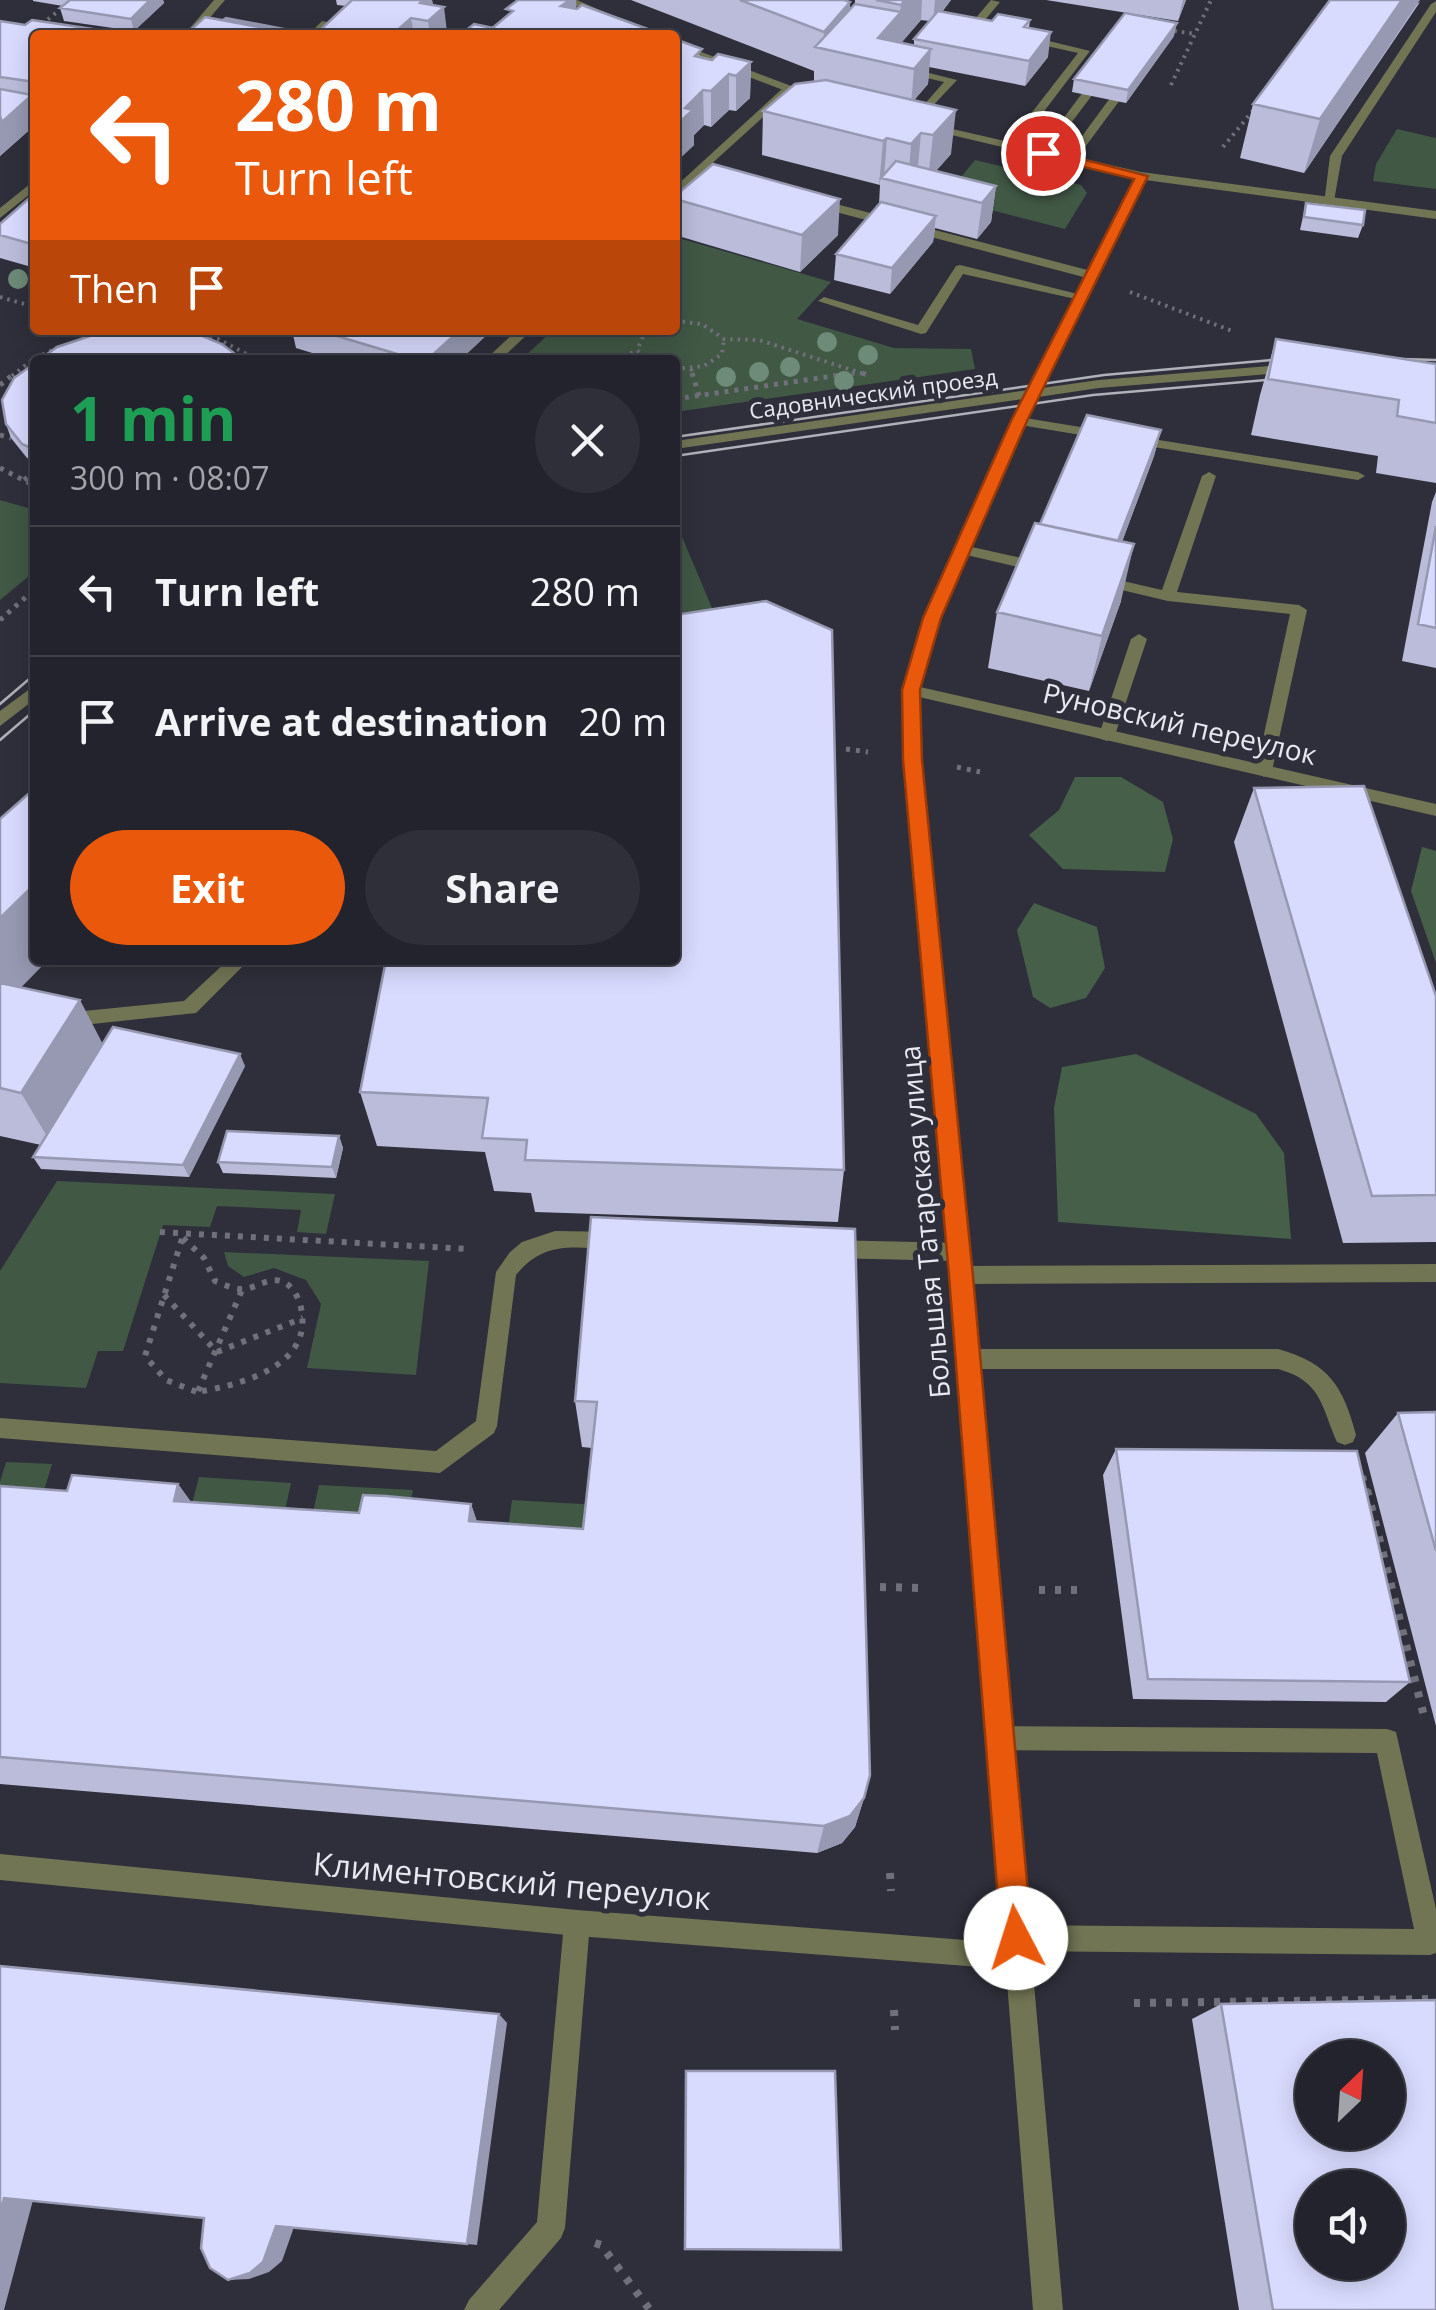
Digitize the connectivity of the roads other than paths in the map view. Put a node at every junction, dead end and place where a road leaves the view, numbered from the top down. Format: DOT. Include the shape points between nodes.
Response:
graph roads {
  1 [pos="220,0"];
  2 [pos="568,0"];
  3 [pos="994,2"];
  4 [pos="1436,4"];
  5 [pos="326,23"];
  6 [pos="194,30"];
  7 [pos="318,30"];
  8 [pos="639,30"];
  9 [pos="992,32"];
  10 [pos="1010,36"];
  11 [pos="680,46"];
  12 [pos="1116,56"];
  13 [pos="904,70"];
  14 [pos="1136,70"];
  15 [pos="788,90"];
  16 [pos="821,100"];
  17 [pos="896,118"];
  18 [pos="914,123"];
  19 [pos="1012,146"];
  20 [pos="1043,153"];
  21 [pos="1070,160"];
  22 [pos="1142,176"];
  23 [pos="30,188"];
  24 [pos="680,188"];
  25 [pos="804,200"];
  26 [pos="1328,202"];
  27 [pos="0,214"];
  28 [pos="1436,215"];
  29 [pos="1091,275"];
  30 [pos="1080,296"];
  31 [pos="824,301"];
  32 [pos="520,335"];
  33 [pos="498,355"];
  34 [pos="1304,367"];
  35 [pos="1033,392"];
  36 [pos="1019,421"];
  37 [pos="680,445"];
  38 [pos="1209,476"];
  39 [pos="1358,476"];
  40 [pos="964,550"];
  41 [pos="1064,573"];
  42 [pos="1082,577"];
  43 [pos="1168,596"];
  44 [pos="1139,640"];
  45 [pos="911,690"];
  46 [pos="30,694"];
  47 [pos="0,720"];
  48 [pos="1108,735"];
  49 [pos="1264,770"];
  50 [pos="1358,792"];
  51 [pos="1436,810"];
  52 [pos="1367,818"];
  53 [pos="235,965"];
  54 [pos="40,1022"];
  55 [pos="647,1242"];
  56 [pos="800,1248"];
  57 [pos="958,1252"];
  58 [pos="1436,1272"];
  59 [pos="961,1276"];
  60 [pos="966,1359"];
  61 [pos="0,1428"];
  62 [pos="1346,1435"];
  63 [pos="999,1738"];
  64 [pos="0,1866"];
  65 [pos="577,1923"];
  66 [pos="1018,1948"];
  67 [pos="479,2310"];
  68 [pos="1048,2310"];
  1 -- 6 [label="street"];
  2 -- 8 [label="street"];
  3 -- 9 [label="street" via="973,28"];
  4 -- 26 [label="street" via="1336,156"];
  5 -- 7 [label="street"];
  10 -- 19 [label="street" via="1085,50"];
  11 -- 15 [label="street"];
  12 -- 20 [label="street"];
  13 -- 18 [label="street" via="951,80"];
  14 -- 21 [label="street"];
  15 -- 16 [label="street"];
  15 -- 24 [label="street"];
  17 -- 18 [label="street"];
  18 -- 19 [label="street"];
  19 -- 20 [label="street"];
  20 -- 21 [label="street"];
  21 -- 22 [label="street"];
  22 -- 26 [label="street"];
  22 -- 29 [label="street, Большая Татарская улица"];
  23 -- 27 [label="street"];
  25 -- 29 [label="street"];
  26 -- 28 [label="street"];
  29 -- 30 [label="street, Большая Татарская улица"];
  30 -- 31 [label="street" via="960,269 921,330"];
  30 -- 35 [label="street, Большая Татарская улица"];
  32 -- 33 [label="street"];
  34 -- 35 [label="street, Садовнический проезд"];
  35 -- 36 [label="street, Большая Татарская улица"];
  35 -- 37 [label="street, Садовнический проезд"];
  36 -- 39 [label="street"];
  36 -- 40 [label="street, Большая Татарская улица"];
  38 -- 43 [label="street"];
  40 -- 41 [label="street"];
  40 -- 45 [label="street, Большая Татарская улица" via="922,643"];
  42 -- 43 [label="street"];
  43 -- 49 [label="street" via="1299,610"];
  44 -- 48 [label="street"];
  45 -- 48 [label="street, Руновский переулок"];
  45 -- 57 [label="street, Большая Татарская улица"];
  46 -- 47 [label="street"];
  48 -- 49 [label="street, Руновский переулок"];
  49 -- 50 [label="street, Руновский переулок"];
  50 -- 51 [label="street, Руновский переулок"];
  50 -- 52 [label="street"];
  53 -- 54 [label="street" via="188,1008"];
  55 -- 61 [label="street" via="551,1239 520,1252 506,1272 486,1426 440,1462"];
  56 -- 57 [label="street"];
  57 -- 59 [label="street, Большая Татарская улица"];
  58 -- 59 [label="street"];
  59 -- 60 [label="street, Большая Татарская улица"];
  60 -- 62 [label="street" via="1278,1359 1297,1363 1330,1388"];
  60 -- 63 [label="street, Большая Татарская улица"];
  63 -- 66 [label="street, Большая Татарская улица"];
  63 -- 66 [label="street, Климентовский переулок" via="1387,1741 1430,1942"];
  64 -- 65 [label="street, Климентовский переулок"];
  65 -- 66 [label="street, Климентовский переулок"];
  65 -- 67 [label="street" via="551,2228"];
  66 -- 68 [label="street, Большая Татарская улица"];
}
